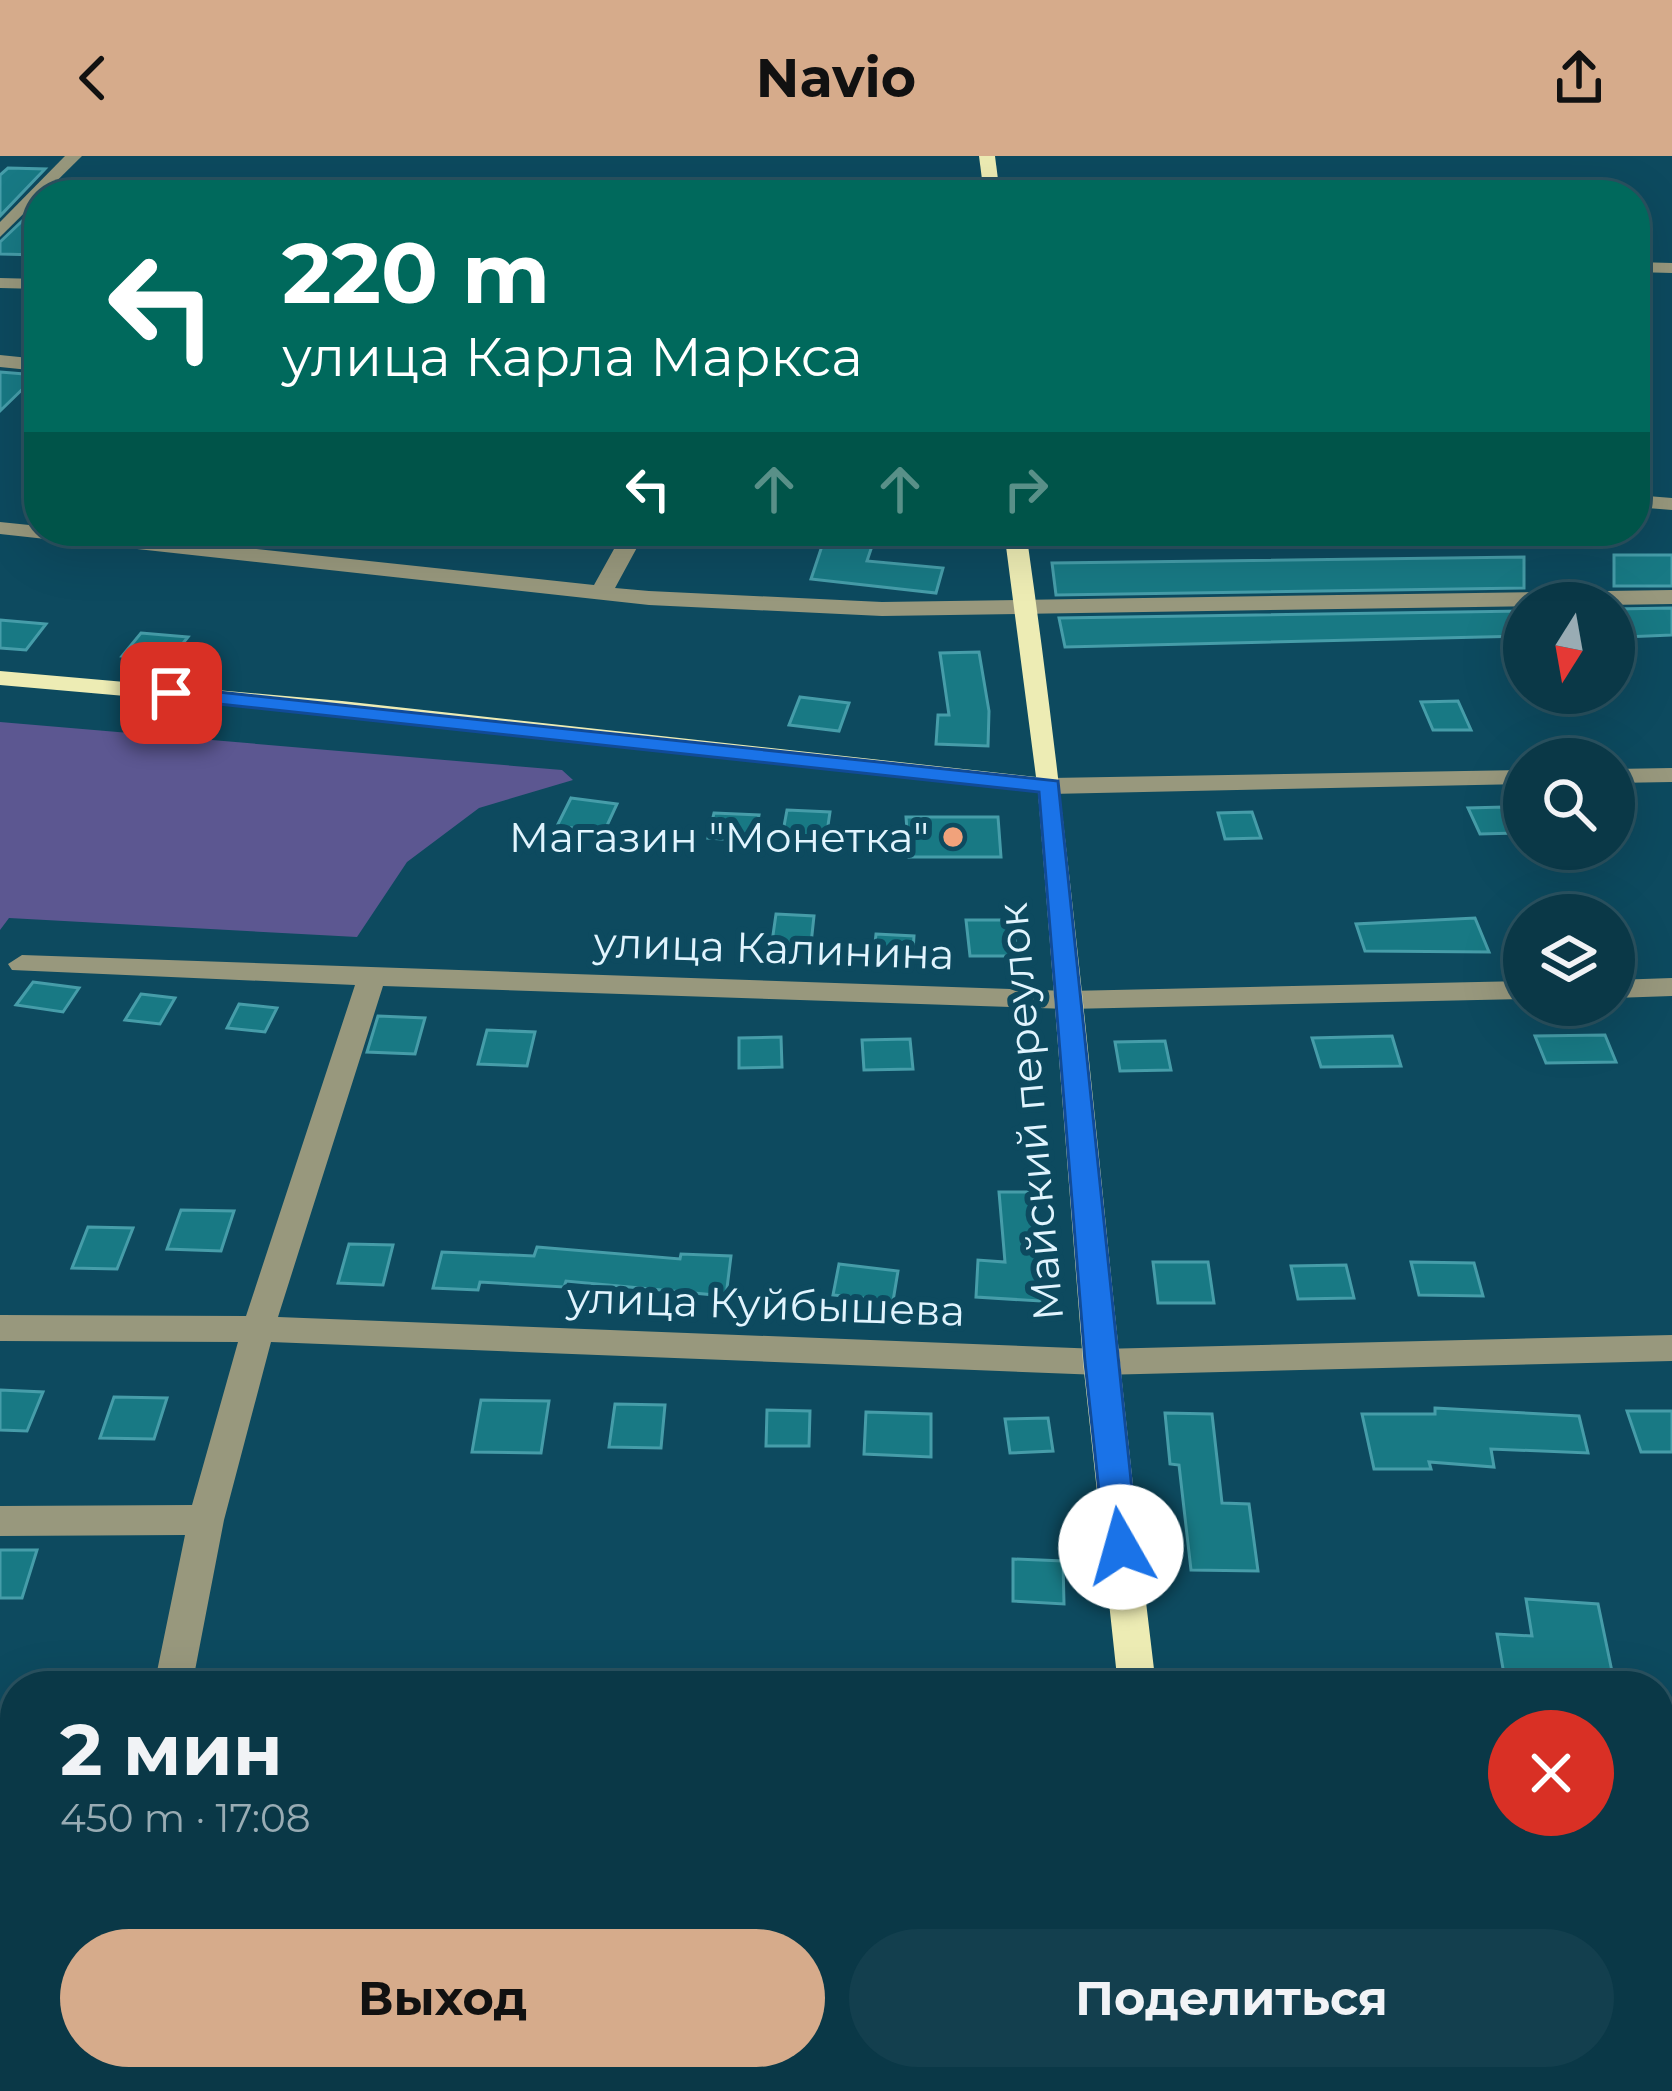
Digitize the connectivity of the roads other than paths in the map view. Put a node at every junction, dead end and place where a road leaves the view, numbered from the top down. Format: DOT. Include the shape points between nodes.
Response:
graph roads {
  1 [pos="74,156"];
  2 [pos="51,180"];
  3 [pos="160,546"];
  4 [pos="627,546"];
  5 [pos="1017,546"];
  6 [pos="601,593"];
  7 [pos="1672,597"];
  8 [pos="1024,606"];
  9 [pos="0,678"];
  10 [pos="1672,775"];
  11 [pos="1635,776"];
  12 [pos="1503,777"];
  13 [pos="1050,786"];
  14 [pos="22,964"];
  15 [pos="371,978"];
  16 [pos="1672,988"];
  17 [pos="1635,989"];
  18 [pos="1503,991"];
  19 [pos="1068,1000"];
  20 [pos="0,1328"];
  21 [pos="258,1329"];
  22 [pos="1672,1348"];
  23 [pos="1100,1362"];
  24 [pos="206,1520"];
  25 [pos="0,1521"];
  26 [pos="176,1671"];
  27 [pos="1135,1671"];
  1 -- 2 [label="street"];
  3 -- 6 [label="street"];
  4 -- 6 [label="street"];
  5 -- 8 [label="main road, Майский переулок"];
  6 -- 8 [label="street" via="882,609"];
  7 -- 8 [label="street"];
  8 -- 13 [label="main road, Майский переулок"];
  9 -- 13 [label="main road"];
  10 -- 11 [label="street"];
  12 -- 13 [label="street"];
  13 -- 19 [label="main road, Майский переулок"];
  14 -- 15 [label="street, улица Калинина"];
  15 -- 19 [label="street, улица Калинина"];
  15 -- 21 [label="street"];
  16 -- 17 [label="street"];
  18 -- 19 [label="street, улица Калинина"];
  19 -- 23 [label="main road, Майский переулок"];
  20 -- 21 [label="street, улица Куйбышева"];
  21 -- 23 [label="street, улица Куйбышева"];
  21 -- 24 [label="street"];
  22 -- 23 [label="street, улица Куйбышева"];
  23 -- 27 [label="main road, Майский переулок"];
  24 -- 25 [label="street"];
  24 -- 26 [label="street"];
}
